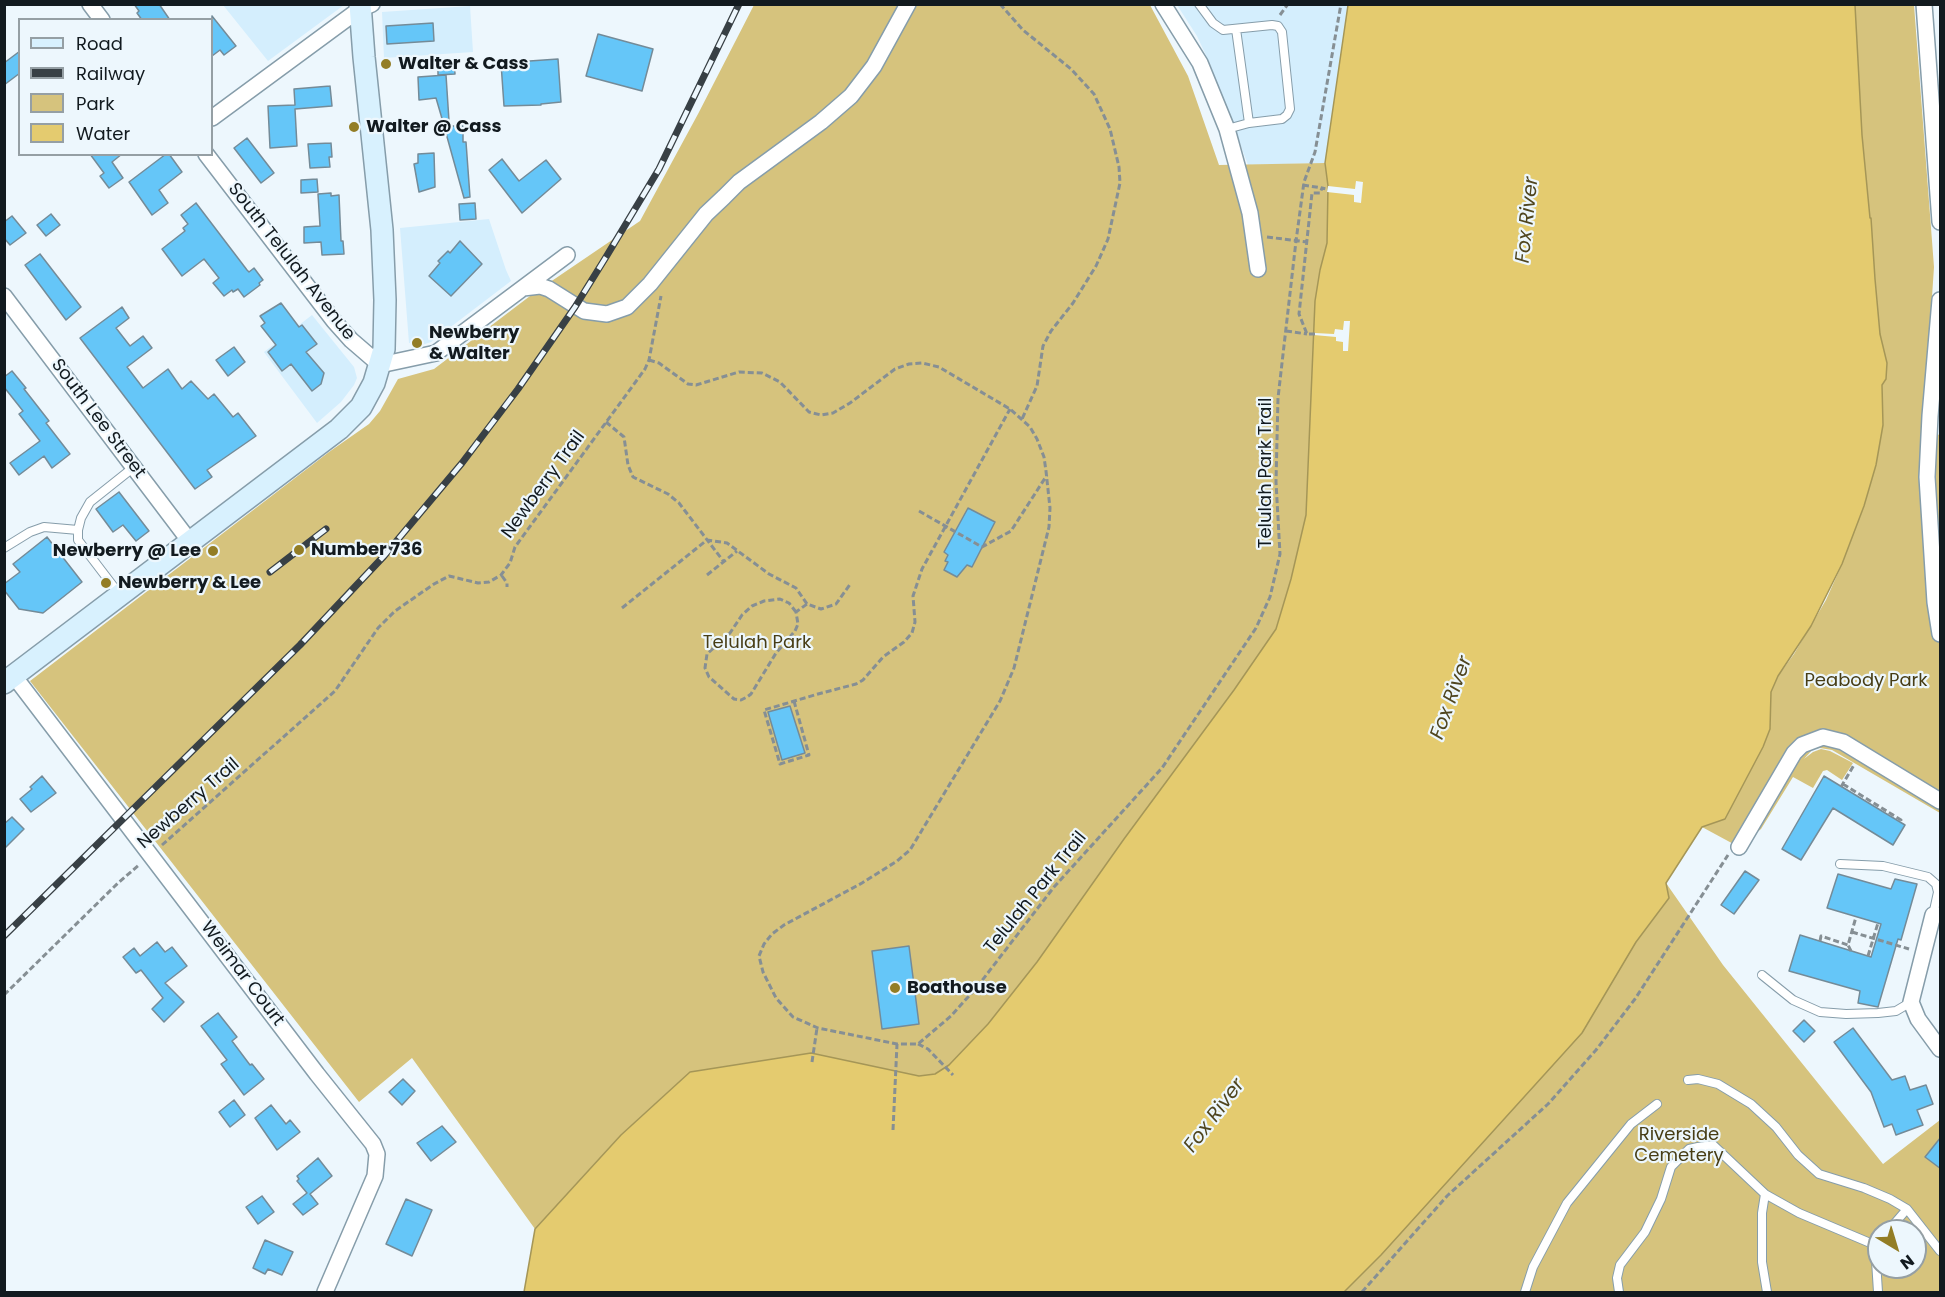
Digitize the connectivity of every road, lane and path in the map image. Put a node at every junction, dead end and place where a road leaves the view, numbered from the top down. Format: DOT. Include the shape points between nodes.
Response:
graph roads {
  1 [pos="90,4"];
  2 [pos="908,4"];
  3 [pos="1000,4"];
  4 [pos="1163,4"];
  5 [pos="1199,4"];
  6 [pos="1341,4"];
  7 [pos="1924,4"];
  8 [pos="364,6"];
  9 [pos="100,18"];
  10 [pos="1236,29"];
  11 [pos="213,117"];
  12 [pos="1250,123"];
  13 [pos="1227,129"];
  14 [pos="208,156"];
  15 [pos="1303,184"];
  16 [pos="1322,188"];
  17 [pos="1327,189"];
  18 [pos="1941,222"];
  19 [pos="1278,238"];
  20 [pos="1296,242"];
  21 [pos="1307,242"];
  22 [pos="567,255"];
  23 [pos="1258,269"];
  24 [pos="523,288"];
  25 [pos="662,295"];
  26 [pos="4,296"];
  27 [pos="1941,300"];
  28 [pos="1286,331"];
  29 [pos="1307,334"];
  30 [pos="1315,334"];
  31 [pos="649,360"];
  32 [pos="380,365"];
  33 [pos="1010,409"];
  34 [pos="1022,418"];
  35 [pos="606,422"];
  36 [pos="1941,453"];
  37 [pos="134,467"];
  38 [pos="1047,475"];
  39 [pos="1927,477"];
  40 [pos="919,511"];
  41 [pos="946,526"];
  42 [pos="78,530"];
  43 [pos="707,540"];
  44 [pos="191,543"];
  45 [pos="4,548"];
  46 [pos="737,551"];
  47 [pos="724,562"];
  48 [pos="501,575"];
  49 [pos="707,576"];
  50 [pos="851,583"];
  51 [pos="507,587"];
  52 [pos="121,596"];
  53 [pos="807,604"];
  54 [pos="622,608"];
  55 [pos="796,612"];
  56 [pos="1941,634"];
  57 [pos="9,680"];
  58 [pos="794,701"];
  59 [pos="1861,753"];
  60 [pos="1941,801"];
  61 [pos="1900,822"];
  62 [pos="1740,847"];
  63 [pos="152,854"];
  64 [pos="1840,864"];
  65 [pos="1937,915"];
  66 [pos="1856,917"];
  67 [pos="1878,923"];
  68 [pos="1852,932"];
  69 [pos="1873,939"];
  70 [pos="1820,941"];
  71 [pos="1848,945"];
  72 [pos="1851,951"];
  73 [pos="1922,953"];
  74 [pos="1868,956"];
  75 [pos="1762,975"];
  76 [pos="4,995"];
  77 [pos="1911,1002"];
  78 [pos="818,1028"];
  79 [pos="897,1044"];
  80 [pos="918,1044"];
  81 [pos="1941,1048"];
  82 [pos="812,1062"];
  83 [pos="953,1074"];
  84 [pos="1688,1080"];
  85 [pos="1657,1104"];
  86 [pos="893,1130"];
  87 [pos="1765,1194"];
  88 [pos="1907,1209"];
  89 [pos="1898,1219"];
  90 [pos="1867,1239"];
  91 [pos="1941,1251"];
  92 [pos="325,1293"];
  93 [pos="1362,1293"];
  94 [pos="1525,1293"];
  95 [pos="1619,1293"];
  96 [pos="1767,1293"];
  1 -- 9 [label="street"];
  2 -- 24 [label="street" via="851,96 724,197 627,307 607,314 584,311 549,289"];
  3 -- 34 [label="path" via="1094,94 1110,129 1120,183 1108,239 1074,303 1050,331 1043,346 1037,386"];
  4 -- 13 [label="street" via="1200,63"];
  5 -- 10 [label="lane" via="1218,29"];
  6 -- 15 [label="path, Telulah Park Trail" via="1315,152"];
  7 -- 18 [label="street"];
  8 -- 11 [label="street"];
  8 -- 32 [label="main road" via="382,230 386,324"];
  10 -- 12 [label="lane"];
  10 -- 12 [label="lane" via="1278,26 1282,32 1290,109 1282,119"];
  12 -- 13 [label="lane"];
  13 -- 23 [label="street" via="1250,213"];
  14 -- 32 [label="street, South Telulah Avenue" via="334,321"];
  15 -- 16 [label="path"];
  15 -- 20 [label="path, Telulah Park Trail"];
  16 -- 17 [label="path"];
  16 -- 21 [label="path" via="1320,193 1312,193"];
  19 -- 20 [label="path"];
  20 -- 21 [label="path"];
  20 -- 28 [label="path, Telulah Park Trail"];
  21 -- 29 [label="path" via="1299,314"];
  22 -- 24 [label="street"];
  24 -- 32 [label="street" via="436,353"];
  25 -- 31 [label="path, Newberry Trail"];
  26 -- 37 [label="street, South Lee Street"];
  27 -- 39 [label="street"];
  28 -- 29 [label="path"];
  28 -- 80 [label="path, Telulah Park Trail" via="1278,398 1276,482 1280,554 1270,597 1256,628 1162,768 1054,887 977,987"];
  29 -- 30 [label="path"];
  31 -- 33 [label="path" via="696,385 739,372 762,373 780,382 809,412 821,415 833,413 895,369 922,363 939,367"];
  31 -- 35 [label="path, Newberry Trail"];
  32 -- 44 [label="main road" via="360,406 339,429"];
  33 -- 34 [label="path"];
  33 -- 41 [label="path"];
  34 -- 38 [label="path" via="1037,439"];
  35 -- 43 [label="path" via="624,437 633,477 679,503"];
  35 -- 48 [label="path, Newberry Trail" via="514,547 510,563"];
  36 -- 39 [label="street"];
  37 -- 42 [label="lane" via="90,502"];
  37 -- 44 [label="street, South Lee Street"];
  38 -- 41 [label="path" via="1011,531 982,547"];
  38 -- 78 [label="path" via="1049,527 1014,668 1000,701 930,820 910,850 897,861 772,934 759,956 763,972 784,1009"];
  39 -- 56 [label="street" via="1935,602"];
  40 -- 41 [label="path"];
  41 -- 58 [label="path" via="916,583 912,633 863,680"];
  42 -- 45 [label="lane" via="44,527"];
  42 -- 52 [label="lane" via="78,540"];
  43 -- 46 [label="path" via="727,543"];
  43 -- 47 [label="path"];
  43 -- 54 [label="path"];
  44 -- 52 [label="main road"];
  46 -- 47 [label="path"];
  46 -- 53 [label="path" via="796,588"];
  47 -- 49 [label="path"];
  48 -- 51 [label="path"];
  48 -- 63 [label="path, Newberry Trail" via="478,583 449,576 395,611 378,628 342,683"];
  50 -- 53 [label="path" via="839,601 828,608"];
  52 -- 57 [label="main road"];
  53 -- 55 [label="path"];
  55 -- 55 [label="path" via="795,631 776,652 751,694 734,699 711,680 705,668 707,654 752,606 780,599"];
  57 -- 63 [label="street, Weimar Court"];
  58 -- 58 [label="path" via="764,710 780,764 809,755"];
  59 -- 60 [label="street"];
  59 -- 61 [label="path" via="1842,785"];
  59 -- 62 [label="street" via="1833,738 1813,739 1802,745"];
  62 -- 93 [label="path" via="1730,853 1635,999 1596,1050 1548,1104 1447,1196"];
  63 -- 76 [label="path, Newberry Trail"];
  63 -- 92 [label="street, Weimar Court" via="377,1154 375,1176"];
  64 -- 65 [label="lane" via="1883,866 1928,877 1938,892"];
  65 -- 73 [label="street"];
  66 -- 68 [label="path"];
  67 -- 69 [label="path"];
  68 -- 69 [label="path"];
  68 -- 71 [label="path"];
  69 -- 73 [label="path"];
  69 -- 74 [label="path"];
  70 -- 71 [label="path" via="1821,936"];
  71 -- 72 [label="path"];
  73 -- 77 [label="street"];
  75 -- 77 [label="lane" via="1793,1000 1820,1012 1878,1013 1896,1011"];
  77 -- 81 [label="street" via="1918,1019"];
  78 -- 79 [label="path"];
  78 -- 82 [label="path"];
  79 -- 80 [label="path"];
  79 -- 86 [label="path"];
  80 -- 83 [label="path"];
  84 -- 88 [label="lane" via="1718,1084 1751,1104 1819,1174 1864,1188"];
  85 -- 94 [label="lane" via="1631,1124 1567,1203 1533,1267"];
  87 -- 90 [label="lane" via="1799,1213"];
  87 -- 95 [label="lane" via="1713,1146 1689,1149 1671,1167 1645,1232 1620,1265"];
  87 -- 96 [label="lane" via="1762,1262"];
  88 -- 89 [label="lane"];
  88 -- 91 [label="lane"];
}
